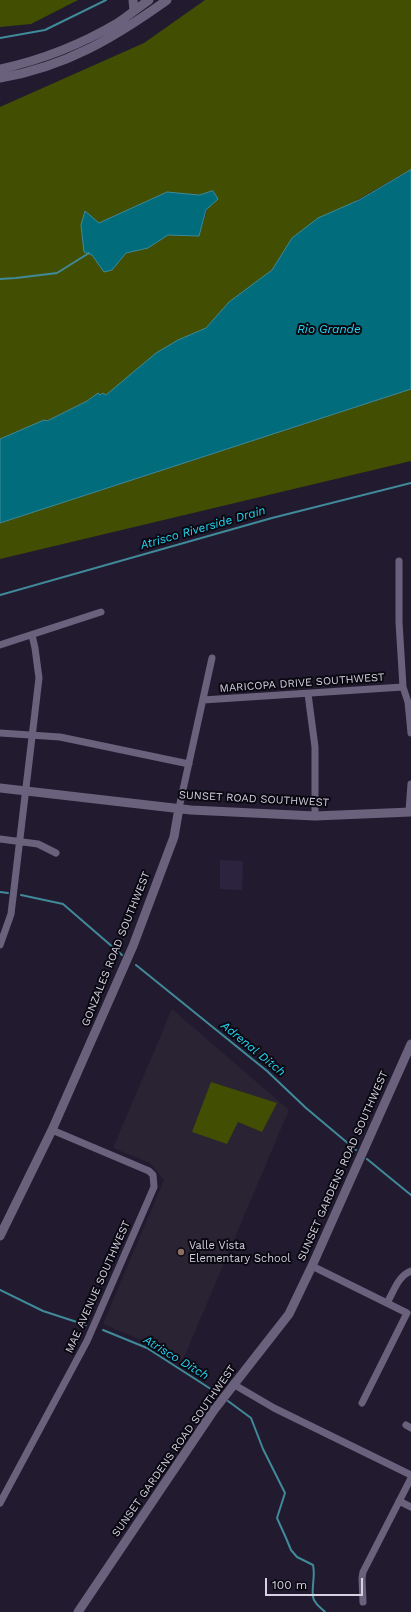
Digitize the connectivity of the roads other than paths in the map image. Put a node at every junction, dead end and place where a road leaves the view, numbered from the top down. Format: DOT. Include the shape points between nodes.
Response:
graph roads {
  1 [pos="133,0"];
  2 [pos="149,0"];
  3 [pos="167,0"];
  4 [pos="134,10"];
  5 [pos="151,11"];
  6 [pos="0,69"];
  7 [pos="0,78"];
  8 [pos="399,561"];
  9 [pos="101,612"];
  10 [pos="32,635"];
  11 [pos="0,645"];
  12 [pos="212,658"];
  13 [pos="403,687"];
  14 [pos="308,694"];
  15 [pos="203,700"];
  16 [pos="411,733"];
  17 [pos="0,734"];
  18 [pos="32,735"];
  19 [pos="189,764"];
  20 [pos="411,784"];
  21 [pos="0,788"];
  22 [pos="26,790"];
  23 [pos="179,808"];
  24 [pos="410,812"];
  25 [pos="315,816"];
  26 [pos="0,839"];
  27 [pos="20,842"];
  28 [pos="56,853"];
  29 [pos="0,945"];
  30 [pos="411,1044"];
  31 [pos="52,1130"];
  32 [pos="0,1236"];
  33 [pos="312,1266"];
  34 [pos="411,1271"];
  35 [pos="387,1303"];
  36 [pos="232,1386"];
  37 [pos="362,1403"];
  38 [pos="411,1476"];
  39 [pos="399,1501"];
  40 [pos="0,1503"];
  41 [pos="411,1507"];
  42 [pos="364,1602"];
  43 [pos="78,1612"];
  1 -- 4 [label="street"];
  2 -- 4 [label="street"];
  2 -- 5 [label="street"];
  3 -- 5 [label="street"];
  4 -- 6 [label="street" via="83,42"];
  5 -- 7 [label="street" via="126,29 87,51 36,70"];
  8 -- 13 [label="street"];
  9 -- 10 [label="street"];
  10 -- 11 [label="street"];
  10 -- 18 [label="street" via="39,678"];
  12 -- 15 [label="street, GONZALES ROAD SOUTHWEST"];
  13 -- 14 [label="street, MARICOPA DRIVE SOUTHWEST"];
  13 -- 16 [label="street" via="408,702"];
  14 -- 15 [label="street, MARICOPA DRIVE SOUTHWEST"];
  14 -- 25 [label="street" via="315,747"];
  15 -- 19 [label="street, GONZALES ROAD SOUTHWEST"];
  17 -- 18 [label="street"];
  18 -- 19 [label="street" via="60,737"];
  18 -- 22 [label="street"];
  19 -- 23 [label="street, GONZALES ROAD SOUTHWEST"];
  20 -- 24 [label="street"];
  21 -- 22 [label="street, SUNSET ROAD SOUTHWEST"];
  22 -- 23 [label="street, SUNSET ROAD SOUTHWEST"];
  22 -- 27 [label="street"];
  23 -- 25 [label="street, SUNSET ROAD SOUTHWEST"];
  23 -- 31 [label="street, GONZALES ROAD SOUTHWEST" via="174,837 133,946"];
  24 -- 25 [label="street, SUNSET ROAD SOUTHWEST"];
  26 -- 27 [label="street"];
  27 -- 28 [label="street" via="43,845"];
  27 -- 29 [label="street" via="11,914"];
  30 -- 33 [label="street, SUNSET GARDENS ROAD SOUTHWEST"];
  31 -- 32 [label="street, GONZALES ROAD SOUTHWEST"];
  31 -- 40 [label="street, MAE AVENUE SOUTHWEST" via="145,1169 153,1175 154,1187 87,1341"];
  33 -- 35 [label="street"];
  33 -- 36 [label="street, SUNSET GARDENS ROAD SOUTHWEST" via="289,1314"];
  34 -- 35 [label="street" via="399,1279"];
  35 -- 37 [label="street" via="407,1313"];
  36 -- 38 [label="street"];
  36 -- 43 [label="street, SUNSET GARDENS ROAD SOUTHWEST"];
  38 -- 39 [label="street"];
  39 -- 41 [label="street"];
  39 -- 42 [label="street" via="363,1572"];
}
